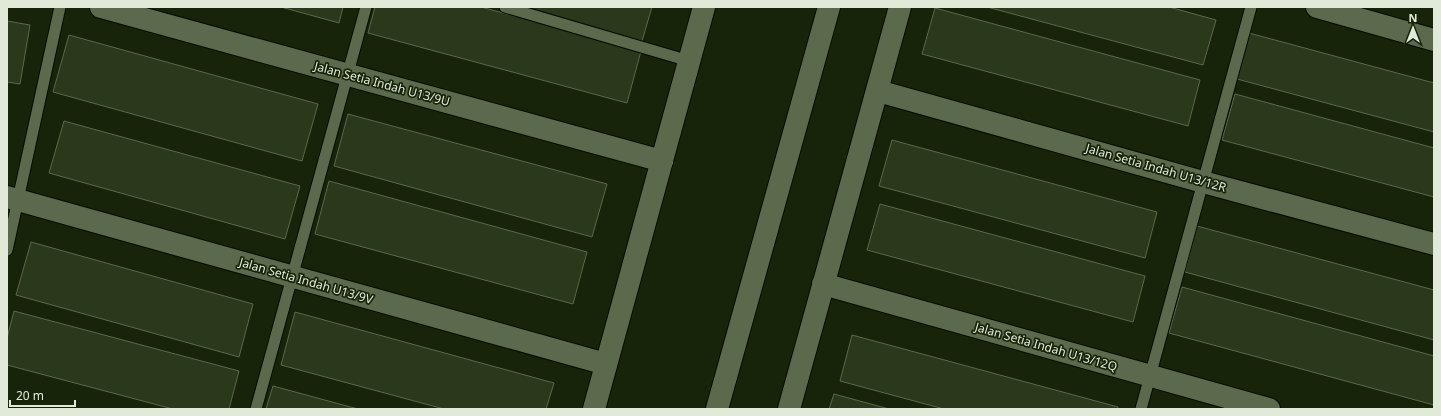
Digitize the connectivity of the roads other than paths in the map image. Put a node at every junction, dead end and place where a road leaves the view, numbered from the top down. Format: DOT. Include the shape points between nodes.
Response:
graph roads {
  1 [pos="60,7"];
  2 [pos="101,7"];
  3 [pos="366,7"];
  4 [pos="505,7"];
  5 [pos="704,7"];
  6 [pos="829,7"];
  7 [pos="900,7"];
  8 [pos="1251,7"];
  9 [pos="1317,7"];
  10 [pos="1434,40"];
  11 [pos="689,61"];
  12 [pos="348,74"];
  13 [pos="878,91"];
  14 [pos="662,161"];
  15 [pos="1203,182"];
  16 [pos="12,198"];
  17 [pos="1434,244"];
  18 [pos="7,250"];
  19 [pos="292,277"];
  20 [pos="823,284"];
  21 [pos="606,364"];
  22 [pos="1151,376"];
  23 [pos="256,409"];
  24 [pos="594,409"];
  25 [pos="717,409"];
  26 [pos="789,409"];
  27 [pos="1141,409"];
  28 [pos="1269,409"];
  1 -- 16 [label="lane"];
  2 -- 12 [label="street, Jalan Setia Indah U13/9U"];
  3 -- 12 [label="lane"];
  4 -- 11 [label="lane"];
  5 -- 11 [label="street"];
  6 -- 25 [label="street"];
  7 -- 13 [label="street"];
  8 -- 15 [label="lane"];
  9 -- 10 [label="street"];
  11 -- 14 [label="street"];
  12 -- 14 [label="street, Jalan Setia Indah U13/9U"];
  12 -- 19 [label="lane"];
  13 -- 15 [label="street, Jalan Setia Indah U13/12R"];
  13 -- 20 [label="street"];
  14 -- 21 [label="street"];
  15 -- 17 [label="street, Jalan Setia Indah U13/12R"];
  15 -- 22 [label="lane"];
  16 -- 18 [label="lane"];
  16 -- 19 [label="street, Jalan Setia Indah U13/9V"];
  19 -- 21 [label="street, Jalan Setia Indah U13/9V"];
  19 -- 23 [label="lane"];
  20 -- 22 [label="street, Jalan Setia Indah U13/12Q"];
  20 -- 26 [label="street"];
  21 -- 24 [label="street"];
  22 -- 27 [label="lane"];
  22 -- 28 [label="street, Jalan Setia Indah U13/12Q"];
}
